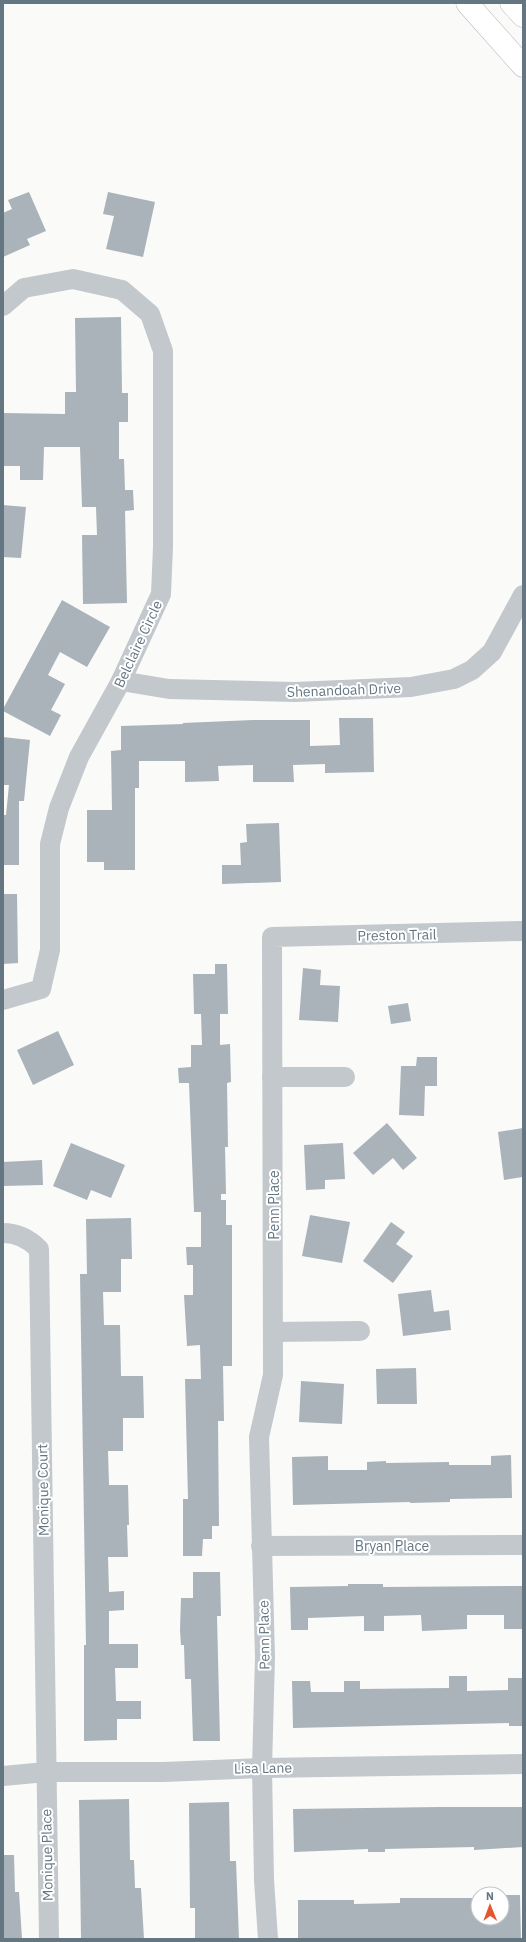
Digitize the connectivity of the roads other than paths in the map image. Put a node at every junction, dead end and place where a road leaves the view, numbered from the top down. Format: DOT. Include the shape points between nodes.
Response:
graph roads {
  1 [pos="467,3"];
  2 [pos="511,3"];
  3 [pos="523,16"];
  4 [pos="523,66"];
  5 [pos="3,306"];
  6 [pos="523,595"];
  7 [pos="121,682"];
  8 [pos="523,931"];
  9 [pos="272,937"];
  10 [pos="3,1000"];
  11 [pos="272,1077"];
  12 [pos="345,1077"];
  13 [pos="3,1233"];
  14 [pos="360,1331"];
  15 [pos="274,1332"];
  16 [pos="523,1545"];
  17 [pos="261,1546"];
  18 [pos="523,1764"];
  19 [pos="262,1768"];
  20 [pos="46,1772"];
  21 [pos="3,1776"];
  22 [pos="49,1939"];
  23 [pos="268,1939"];
  1 -- 4 [label="main road"];
  2 -- 3 [label="main road"];
  5 -- 7 [label="street, Belclaire Circle" via="24,288 72,279 122,290 150,314 163,351 161,594"];
  6 -- 7 [label="street, Shenandoah Drive" via="492,652 472,670 454,680 410,687 294,692 169,689"];
  7 -- 10 [label="street, Belclaire Circle" via="79,758 58,808 50,844 50,950 41,989"];
  8 -- 9 [label="street, Preston Trail"];
  9 -- 11 [label="street, Penn Place"];
  11 -- 12 [label="street"];
  11 -- 15 [label="street, Penn Place"];
  13 -- 20 [label="street, Monique Court" via="15,1233 39,1249"];
  14 -- 15 [label="street"];
  15 -- 17 [label="street, Penn Place" via="273,1375 259,1436"];
  16 -- 17 [label="street, Bryan Place"];
  17 -- 19 [label="street, Penn Place" via="265,1657"];
  18 -- 19 [label="street, Lisa Lane"];
  19 -- 20 [label="street, Lisa Lane" via="163,1772"];
  19 -- 23 [label="street, Penn Place"];
  20 -- 21 [label="street, Lisa Lane"];
  20 -- 22 [label="street, Monique Place"];
}
